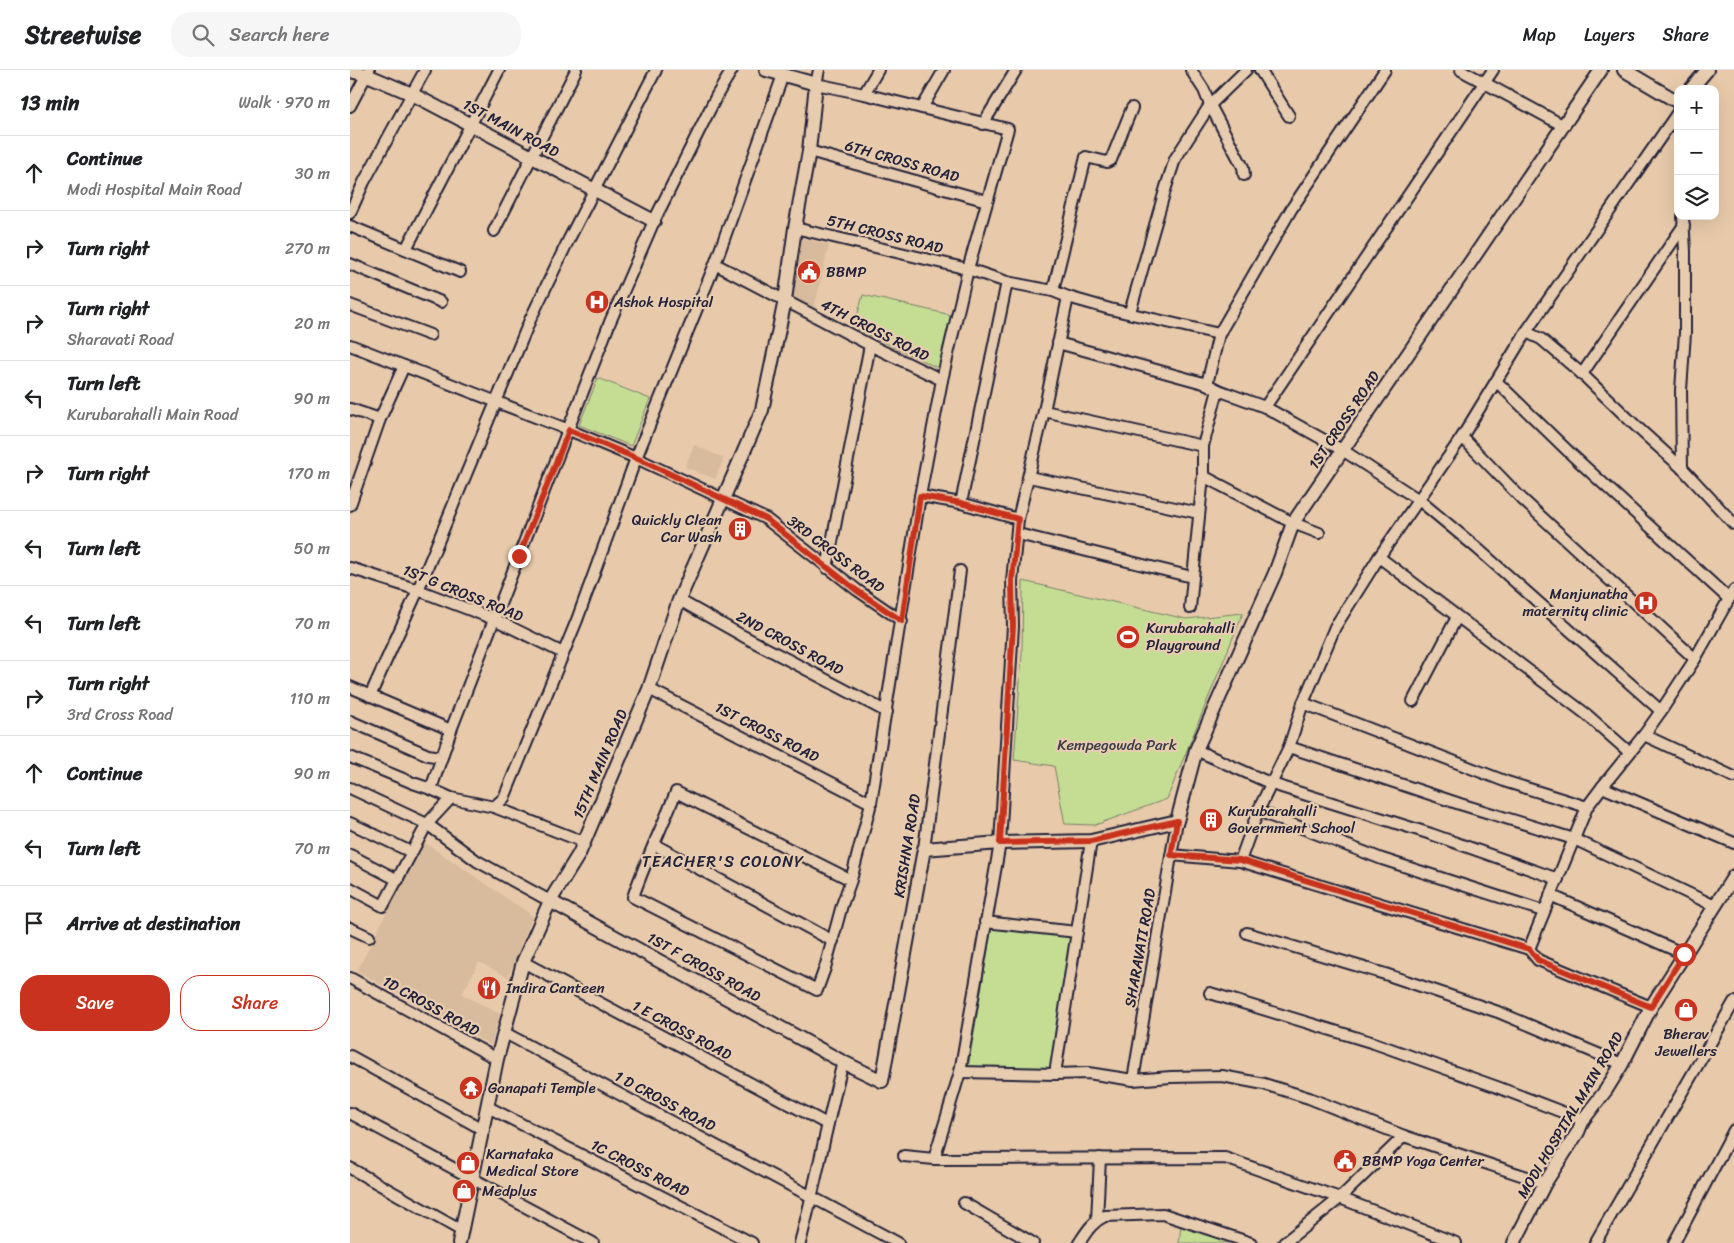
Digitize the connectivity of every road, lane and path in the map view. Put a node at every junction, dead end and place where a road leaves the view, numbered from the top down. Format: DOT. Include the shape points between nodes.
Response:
graph roads {
  1 [pos="425,70"];
  2 [pos="499,70"];
  3 [pos="576,70"];
  4 [pos="656,70"];
  5 [pos="732,70"];
  6 [pos="766,70"];
  7 [pos="819,70"];
  8 [pos="878,70"];
  9 [pos="944,70"];
  10 [pos="1016,70"];
  11 [pos="1191,70"];
  12 [pos="1246,70"];
  13 [pos="1260,70"];
  14 [pos="1385,70"];
  15 [pos="1461,70"];
  16 [pos="1492,70"];
  17 [pos="1601,70"];
  18 [pos="1624,70"];
  19 [pos="1707,70"];
  20 [pos="350,71"];
  21 [pos="368,73"];
  22 [pos="783,75"];
  23 [pos="1483,83"];
  24 [pos="816,84"];
  25 [pos="1694,85"];
  26 [pos="412,94"];
  27 [pos="864,94"];
  28 [pos="1674,100"];
  29 [pos="1210,105"];
  30 [pos="350,106"];
  31 [pos="922,108"];
  32 [pos="1132,108"];
  33 [pos="1289,116"];
  34 [pos="1674,120"];
  35 [pos="983,124"];
  36 [pos="470,125"];
  37 [pos="1564,126"];
  38 [pos="809,151"];
  39 [pos="532,157"];
  40 [pos="1244,175"];
  41 [pos="595,190"];
  42 [pos="987,201"];
  43 [pos="350,213"];
  44 [pos="1684,220"];
  45 [pos="654,221"];
  46 [pos="350,226"];
  47 [pos="795,228"];
  48 [pos="494,231"];
  49 [pos="406,249"];
  50 [pos="350,264"];
  51 [pos="715,264"];
  52 [pos="968,270"];
  53 [pos="460,272"];
  54 [pos="1007,282"];
  55 [pos="1053,291"];
  56 [pos="1068,297"];
  57 [pos="785,300"];
  58 [pos="441,302"];
  59 [pos="350,305"];
  60 [pos="1130,312"];
  61 [pos="1526,332"];
  62 [pos="1219,334"];
  63 [pos="430,335"];
  64 [pos="1058,343"];
  65 [pos="350,345"];
  66 [pos="870,345"];
  67 [pos="404,366"];
  68 [pos="1582,374"];
  69 [pos="942,380"];
  70 [pos="1496,382"];
  71 [pos="1207,384"];
  72 [pos="1218,390"];
  73 [pos="495,402"];
  74 [pos="1265,407"];
  75 [pos="350,409"];
  76 [pos="1044,411"];
  77 [pos="380,419"];
  78 [pos="569,430"];
  79 [pos="1462,437"];
  80 [pos="1203,446"];
  81 [pos="1344,451"];
  82 [pos="636,458"];
  83 [pos="1682,468"];
  84 [pos="1203,476"];
  85 [pos="1029,477"];
  86 [pos="354,485"];
  87 [pos="920,496"];
  88 [pos="724,498"];
  89 [pos="1419,500"];
  90 [pos="961,503"];
  91 [pos="350,505"];
  92 [pos="1199,513"];
  93 [pos="1018,519"];
  94 [pos="1294,523"];
  95 [pos="1734,524"];
  96 [pos="1319,533"];
  97 [pos="1018,534"];
  98 [pos="1379,557"];
  99 [pos="350,568"];
  100 [pos="827,568"];
  101 [pos="960,571"];
  102 [pos="1192,577"];
  103 [pos="418,590"];
  104 [pos="1731,595"];
  105 [pos="679,600"];
  106 [pos="1190,608"];
  107 [pos="1457,617"];
  108 [pos="494,619"];
  109 [pos="902,621"];
  110 [pos="563,653"];
  111 [pos="1695,659"];
  112 [pos="350,687"];
  113 [pos="649,690"];
  114 [pos="370,696"];
  115 [pos="1413,701"];
  116 [pos="1303,703"];
  117 [pos="1661,711"];
  118 [pos="887,712"];
  119 [pos="350,721"];
  120 [pos="451,730"];
  121 [pos="1644,735"];
  122 [pos="1289,747"];
  123 [pos="1196,750"];
  124 [pos="1630,752"];
  125 [pos="350,757"];
  126 [pos="442,757"];
  127 [pos="1734,777"];
  128 [pos="1272,784"];
  129 [pos="1602,787"];
  130 [pos="350,788"];
  131 [pos="431,789"];
  132 [pos="451,798"];
  133 [pos="871,803"];
  134 [pos="494,807"];
  135 [pos="1587,807"];
  136 [pos="1258,811"];
  137 [pos="1177,821"];
  138 [pos="350,822"];
  139 [pos="427,824"];
  140 [pos="1574,840"];
  141 [pos="1091,841"];
  142 [pos="584,842"];
  143 [pos="1000,843"];
  144 [pos="1734,843"];
  145 [pos="655,845"];
  146 [pos="924,849"];
  147 [pos="411,852"];
  148 [pos="350,855"];
  149 [pos="1171,855"];
  150 [pos="1240,860"];
  151 [pos="1734,876"];
  152 [pos="1558,879"];
  153 [pos="398,880"];
  154 [pos="851,880"];
  155 [pos="350,888"];
  156 [pos="1550,895"];
  157 [pos="550,901"];
  158 [pos="1715,906"];
  159 [pos="1543,911"];
  160 [pos="985,922"];
  161 [pos="350,928"];
  162 [pos="1076,932"];
  163 [pos="1247,933"];
  164 [pos="369,937"];
  165 [pos="833,940"];
  166 [pos="1529,949"];
  167 [pos="1684,954"];
  168 [pos="523,962"];
  169 [pos="350,978"];
  170 [pos="1210,993"];
  171 [pos="1734,1002"];
  172 [pos="1651,1007"];
  173 [pos="505,1033"];
  174 [pos="350,1056"];
  175 [pos="497,1059"];
  176 [pos="843,1062"];
  177 [pos="1622,1064"];
  178 [pos="960,1072"];
  179 [pos="1056,1074"];
  180 [pos="1133,1080"];
  181 [pos="488,1107"];
  182 [pos="350,1113"];
  183 [pos="1583,1120"];
  184 [pos="827,1124"];
  185 [pos="484,1130"];
  186 [pos="1734,1130"];
  187 [pos="1404,1136"];
  188 [pos="904,1156"];
  189 [pos="1100,1158"];
  190 [pos="934,1159"];
  191 [pos="350,1168"];
  192 [pos="474,1180"];
  193 [pos="1545,1183"];
  194 [pos="812,1196"];
  195 [pos="1340,1198"];
  196 [pos="964,1203"];
  197 [pos="1097,1220"];
  198 [pos="461,1237"];
  199 [pos="575,1239"];
  200 [pos="593,1243"];
  201 [pos="752,1243"];
  202 [pos="800,1243"];
  203 [pos="898,1243"];
  204 [pos="1033,1243"];
  205 [pos="1080,1243"];
  206 [pos="1251,1243"];
  207 [pos="1284,1243"];
  208 [pos="1456,1243"];
  209 [pos="1514,1243"];
  210 [pos="1595,1243"];
  211 [pos="1674,1243"];
  1 -- 26 [label="street"];
  2 -- 36 [label="street"];
  3 -- 39 [label="street"];
  4 -- 41 [label="street"];
  5 -- 45 [label="street"];
  6 -- 22 [label="street"];
  7 -- 24 [label="street"];
  8 -- 27 [label="street"];
  9 -- 31 [label="street"];
  10 -- 35 [label="street"];
  11 -- 29 [label="street"];
  12 -- 29 [label="street"];
  13 -- 33 [label="street"];
  14 -- 62 [label="street" via="1292,208"];
  15 -- 23 [label="street"];
  16 -- 23 [label="street"];
  17 -- 37 [label="street, 1ST CROSS ROAD"];
  18 -- 28 [label="street"];
  19 -- 25 [label="street"];
  20 -- 21 [label="street, 1ST MAIN ROAD"];
  21 -- 26 [label="street, 1ST MAIN ROAD"];
  21 -- 30 [label="street"];
  22 -- 24 [label="street"];
  22 -- 51 [label="street"];
  23 -- 37 [label="street"];
  23 -- 74 [label="street"];
  24 -- 27 [label="street"];
  24 -- 38 [label="street, 15TH MAIN ROAD"];
  26 -- 36 [label="street, 1ST MAIN ROAD"];
  26 -- 43 [label="street"];
  27 -- 31 [label="street"];
  29 -- 40 [label="street" via="1243,167"];
  29 -- 60 [label="street" via="1175,158"];
  31 -- 35 [label="street"];
  32 -- 55 [label="street" via="1111,160 1086,157"];
  34 -- 61 [label="street"];
  35 -- 42 [label="street" via="1008,129"];
  36 -- 39 [label="street, 1ST MAIN ROAD"];
  36 -- 49 [label="street"];
  37 -- 81 [label="street, 1ST CROSS ROAD"];
  38 -- 42 [label="street, 6TH CROSS ROAD"];
  38 -- 47 [label="street, 15TH MAIN ROAD"];
  39 -- 41 [label="street, 1ST MAIN ROAD"];
  39 -- 48 [label="street"];
  41 -- 45 [label="street, 1ST MAIN ROAD"];
  41 -- 73 [label="street" via="530,320"];
  42 -- 52 [label="street"];
  44 -- 68 [label="street"];
  44 -- 83 [label="street"];
  45 -- 78 [label="street" via="610,322"];
  46 -- 49 [label="street"];
  47 -- 52 [label="street, 5TH CROSS ROAD"];
  47 -- 57 [label="street, 15TH MAIN ROAD"];
  49 -- 53 [label="street"];
  50 -- 58 [label="street"];
  51 -- 57 [label="street, 4TH CROSS ROAD"];
  51 -- 82 [label="street"];
  52 -- 54 [label="street, 5TH CROSS ROAD"];
  52 -- 69 [label="street"];
  54 -- 55 [label="street, 5TH CROSS ROAD"];
  54 -- 90 [label="street"];
  55 -- 56 [label="street, 5TH CROSS ROAD"];
  56 -- 60 [label="street, 5TH CROSS ROAD"];
  56 -- 64 [label="street"];
  57 -- 66 [label="street, 4TH CROSS ROAD"];
  57 -- 88 [label="street, 15TH MAIN ROAD" via="762,410"];
  59 -- 63 [label="street"];
  60 -- 62 [label="street, 5TH CROSS ROAD"];
  61 -- 68 [label="street" via="1541,339"];
  61 -- 70 [label="street"];
  62 -- 71 [label="street"];
  64 -- 71 [label="street"];
  64 -- 76 [label="street"];
  65 -- 67 [label="street, 3RD CROSS ROAD"];
  66 -- 69 [label="street, 4TH CROSS ROAD"];
  66 -- 100 [label="street"];
  67 -- 73 [label="street, 3RD CROSS ROAD"];
  67 -- 77 [label="street"];
  68 -- 83 [label="street"];
  69 -- 87 [label="street"];
  70 -- 79 [label="street"];
  70 -- 104 [label="street" via="1572,455"];
  71 -- 72 [label="street"];
  72 -- 74 [label="street"];
  72 -- 80 [label="street"];
  73 -- 78 [label="street, 3RD CROSS ROAD"];
  73 -- 103 [label="street"];
  74 -- 81 [label="street"];
  75 -- 77 [label="street"];
  76 -- 80 [label="street"];
  76 -- 85 [label="street"];
  77 -- 86 [label="street"];
  78 -- 82 [label="street, 3RD CROSS ROAD"];
  78 -- 108 [label="street"];
  79 -- 89 [label="street"];
  79 -- 111 [label="street" via="1522,499"];
  80 -- 84 [label="street"];
  81 -- 89 [label="street"];
  81 -- 94 [label="street, 1ST CROSS ROAD"];
  82 -- 88 [label="street, 3RD CROSS ROAD"];
  82 -- 110 [label="street"];
  83 -- 95 [label="street"];
  84 -- 92 [label="street"];
  84 -- 94 [label="street"];
  85 -- 92 [label="street"];
  85 -- 93 [label="street"];
  86 -- 91 [label="street"];
  87 -- 90 [label="street"];
  87 -- 109 [label="street"];
  88 -- 100 [label="street, 3RD CROSS ROAD" via="766,519"];
  88 -- 105 [label="street, 15TH MAIN ROAD"];
  89 -- 98 [label="street"];
  89 -- 117 [label="street"];
  90 -- 93 [label="street"];
  92 -- 102 [label="street"];
  93 -- 97 [label="street"];
  94 -- 96 [label="street"];
  94 -- 123 [label="street, 1ST CROSS ROAD" via="1276,573"];
  97 -- 102 [label="street"];
  97 -- 143 [label="street" via="1012,581 1013,626"];
  98 -- 107 [label="street"];
  98 -- 116 [label="street" via="1335,627"];
  99 -- 103 [label="street, 1ST G CROSS ROAD"];
  100 -- 109 [label="street, 3RD CROSS ROAD"];
  101 -- 146 [label="street, KRISHNA ROAD"];
  102 -- 106 [label="street"];
  103 -- 108 [label="street, 1ST G CROSS ROAD"];
  103 -- 114 [label="street"];
  104 -- 111 [label="street"];
  105 -- 113 [label="street, 15TH MAIN ROAD"];
  105 -- 118 [label="street, 2ND CROSS ROAD"];
  107 -- 115 [label="street"];
  107 -- 124 [label="street" via="1586,714"];
  108 -- 110 [label="street, 1ST G CROSS ROAD"];
  108 -- 120 [label="street"];
  109 -- 118 [label="street"];
  110 -- 134 [label="street" via="504,798"];
  111 -- 117 [label="street"];
  112 -- 114 [label="street"];
  113 -- 133 [label="street, 1ST CROSS ROAD"];
  113 -- 142 [label="street, 15TH MAIN ROAD"];
  114 -- 120 [label="street"];
  116 -- 122 [label="street"];
  116 -- 135 [label="street" via="1507,782"];
  117 -- 121 [label="street"];
  118 -- 133 [label="street"];
  119 -- 126 [label="street" via="428,755"];
  120 -- 126 [label="street"];
  121 -- 124 [label="street"];
  121 -- 127 [label="street"];
  122 -- 128 [label="street"];
  122 -- 140 [label="street"];
  123 -- 128 [label="street"];
  123 -- 137 [label="street, 1ST CROSS ROAD"];
  124 -- 129 [label="street"];
  125 -- 131 [label="street"];
  126 -- 131 [label="street"];
  128 -- 136 [label="street"];
  128 -- 152 [label="street" via="1431,834"];
  129 -- 135 [label="street"];
  129 -- 144 [label="street"];
  130 -- 139 [label="street"];
  131 -- 132 [label="street"];
  132 -- 134 [label="street"];
  132 -- 139 [label="street"];
  133 -- 154 [label="street"];
  134 -- 142 [label="street"];
  135 -- 140 [label="street"];
  136 -- 150 [label="street"];
  136 -- 159 [label="street" via="1382,859"];
  137 -- 141 [label="street"];
  137 -- 149 [label="street, SHARAVATI ROAD"];
  138 -- 147 [label="street"];
  139 -- 147 [label="street"];
  139 -- 157 [label="street" via="477,861"];
  140 -- 152 [label="street"];
  140 -- 158 [label="street"];
  141 -- 143 [label="street"];
  141 -- 162 [label="street"];
  142 -- 157 [label="street, 15TH MAIN ROAD"];
  143 -- 146 [label="street"];
  143 -- 160 [label="street"];
  145 -- 154 [label="street" via="676,792"];
  145 -- 165 [label="street"];
  145 -- 165 [label="street" via="633,898 817,990"];
  146 -- 176 [label="street, KRISHNA ROAD" via="882,1081"];
  147 -- 153 [label="street"];
  148 -- 153 [label="street"];
  149 -- 150 [label="street"];
  149 -- 180 [label="street, SHARAVATI ROAD"];
  150 -- 166 [label="street"];
  151 -- 158 [label="street, MODI HOSPITAL MAIN ROAD"];
  152 -- 156 [label="street"];
  153 -- 155 [label="street" via="383,906"];
  154 -- 165 [label="street"];
  156 -- 159 [label="street"];
  156 -- 167 [label="street"];
  157 -- 168 [label="street, 15TH MAIN ROAD"];
  157 -- 176 [label="street, 1ST F CROSS ROAD"];
  158 -- 167 [label="street, MODI HOSPITAL MAIN ROAD"];
  159 -- 166 [label="street"];
  160 -- 162 [label="street"];
  160 -- 178 [label="street"];
  161 -- 164 [label="street"];
  162 -- 179 [label="street"];
  163 -- 177 [label="street" via="1498,1012"];
  166 -- 172 [label="street" via="1538,960"];
  167 -- 172 [label="street, MODI HOSPITAL MAIN ROAD"];
  168 -- 173 [label="street, 15TH MAIN ROAD"];
  168 -- 184 [label="street, 1 E CROSS ROAD"];
  169 -- 175 [label="street, 1D CROSS ROAD"];
  170 -- 183 [label="street" via="1374,1043"];
  171 -- 210 [label="street"];
  172 -- 177 [label="street, MODI HOSPITAL MAIN ROAD"];
  173 -- 175 [label="street, 15TH MAIN ROAD"];
  173 -- 194 [label="street, 1 D CROSS ROAD"];
  174 -- 185 [label="street"];
  175 -- 181 [label="street, 15TH MAIN ROAD"];
  176 -- 184 [label="street"];
  177 -- 183 [label="street, MODI HOSPITAL MAIN ROAD"];
  178 -- 179 [label="street"];
  178 -- 190 [label="street"];
  179 -- 180 [label="street" via="1088,1073"];
  180 -- 187 [label="street" via="1222,1076 1256,1082 1309,1098"];
  181 -- 185 [label="street, 15TH MAIN ROAD"];
  181 -- 201 [label="street, 1C CROSS ROAD"];
  182 -- 192 [label="street"];
  183 -- 193 [label="street, MODI HOSPITAL MAIN ROAD"];
  184 -- 194 [label="street"];
  185 -- 192 [label="street, 15TH MAIN ROAD"];
  186 -- 211 [label="street"];
  187 -- 193 [label="street"];
  187 -- 195 [label="street"];
  188 -- 190 [label="street"];
  189 -- 190 [label="street"];
  189 -- 195 [label="street" via="1224,1158"];
  189 -- 197 [label="street"];
  191 -- 198 [label="street"];
  192 -- 198 [label="street, 15TH MAIN ROAD"];
  192 -- 199 [label="street"];
  193 -- 209 [label="street, MODI HOSPITAL MAIN ROAD"];
  194 -- 202 [label="street"];
  194 -- 203 [label="street, 1 D CROSS ROAD"];
  195 -- 207 [label="street"];
  195 -- 208 [label="street"];
  196 -- 204 [label="street"];
  197 -- 205 [label="street"];
  197 -- 206 [label="street" via="1105,1216 1163,1214"];
  199 -- 200 [label="street"];
}
